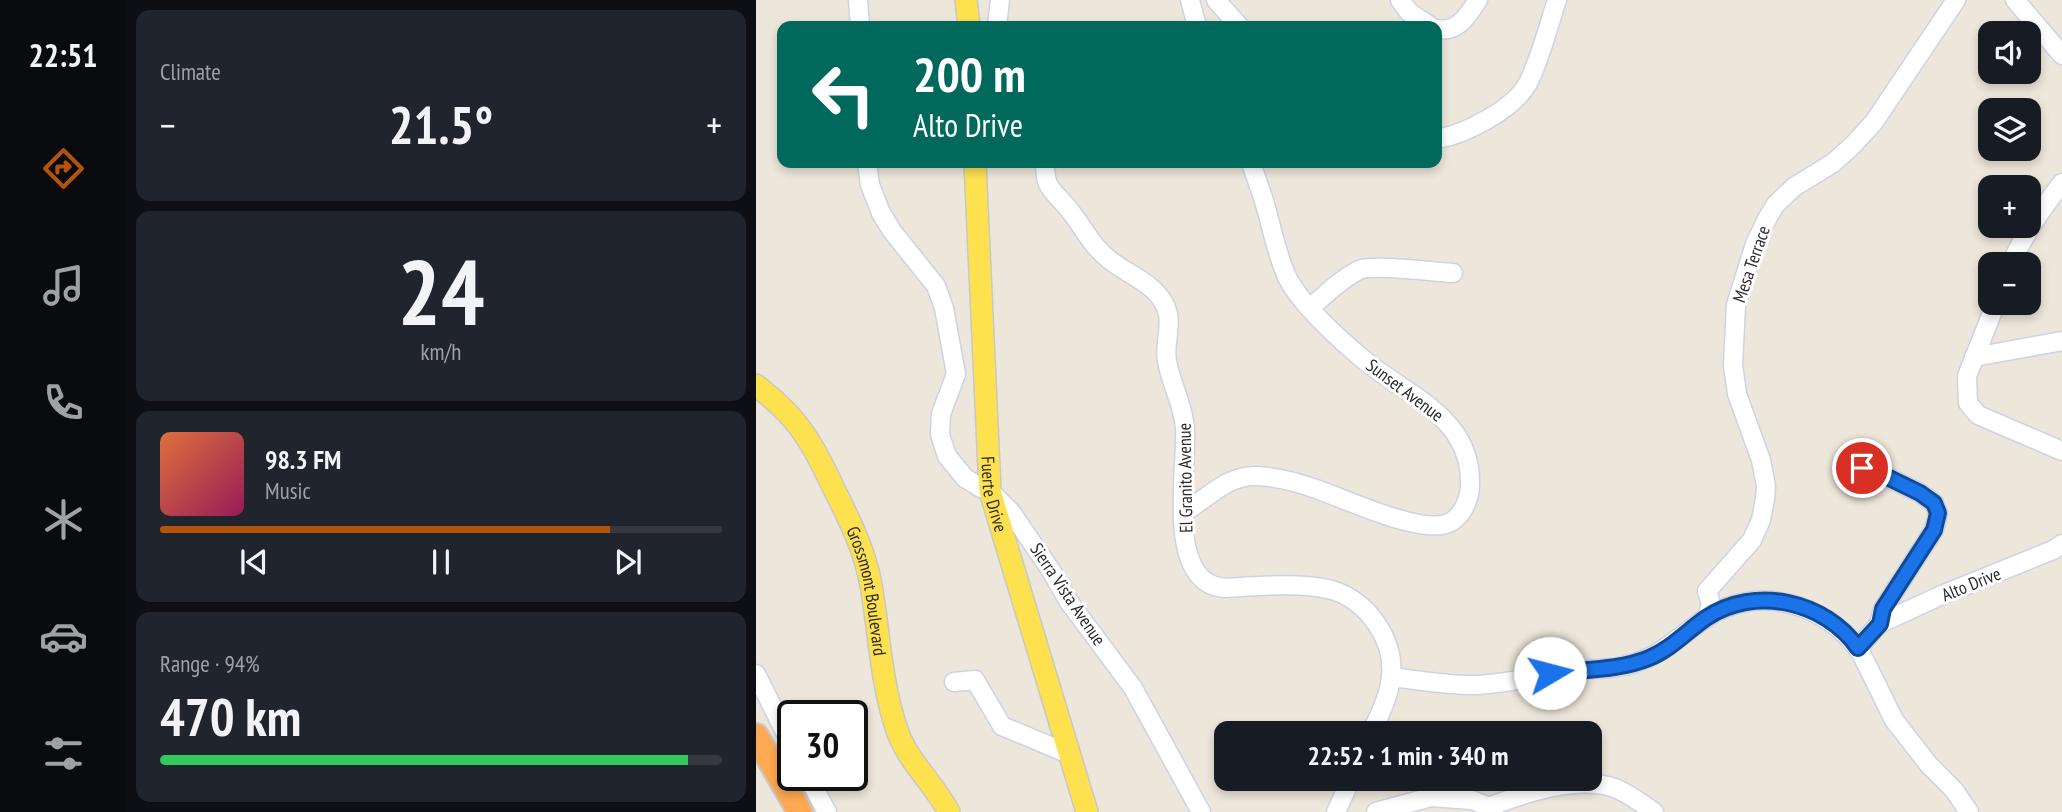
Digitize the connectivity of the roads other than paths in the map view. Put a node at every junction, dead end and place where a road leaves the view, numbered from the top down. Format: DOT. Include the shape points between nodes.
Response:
graph roads {
  1 [pos="858,0"];
  2 [pos="966,0"];
  3 [pos="1000,0"];
  4 [pos="1190,0"];
  5 [pos="1216,0"];
  6 [pos="1400,0"];
  7 [pos="1478,0"];
  8 [pos="1557,0"];
  9 [pos="1956,0"];
  10 [pos="2015,0"];
  11 [pos="860,21"];
  12 [pos="968,21"];
  13 [pos="998,21"];
  14 [pos="1196,21"];
  15 [pos="1235,21"];
  16 [pos="1422,21"];
  17 [pos="1442,29"];
  18 [pos="2062,55"];
  19 [pos="1442,137"];
  20 [pos="868,168"];
  21 [pos="975,168"];
  22 [pos="1045,168"];
  23 [pos="1253,168"];
  24 [pos="2062,183"];
  25 [pos="2016,252"];
  26 [pos="1453,273"];
  27 [pos="1310,308"];
  28 [pos="1991,315"];
  29 [pos="2062,341"];
  30 [pos="1974,357"];
  31 [pos="756,385"];
  32 [pos="2062,451"];
  33 [pos="1845,472"];
  34 [pos="990,491"];
  35 [pos="1183,513"];
  36 [pos="2062,544"];
  37 [pos="1707,618"];
  38 [pos="1880,624"];
  39 [pos="1858,648"];
  40 [pos="756,674"];
  41 [pos="1391,677"];
  42 [pos="954,682"];
  43 [pos="777,716"];
  44 [pos="1377,721"];
  45 [pos="756,736"];
  46 [pos="1069,754"];
  47 [pos="756,755"];
  48 [pos="816,791"];
  49 [pos="1346,791"];
  50 [pos="1491,809"];
  51 [pos="783,812"];
  52 [pos="800,812"];
  53 [pos="827,812"];
  54 [pos="950,812"];
  55 [pos="1087,812"];
  56 [pos="1201,812"];
  57 [pos="1336,812"];
  58 [pos="1376,812"];
  59 [pos="1654,812"];
  60 [pos="1969,812"];
  1 -- 11 [label="street"];
  2 -- 12 [label="main road"];
  3 -- 13 [label="street"];
  4 -- 14 [label="street"];
  5 -- 15 [label="street"];
  6 -- 16 [label="street"];
  7 -- 17 [label="street" via="1463,21"];
  8 -- 19 [label="street" via="1527,84 1517,98 1489,118"];
  9 -- 37 [label="street, Mesa Terrace" via="1874,122 1833,163 1776,204 1755,244 1735,305 1733,365 1737,394 1764,473 1765,499 1752,540 1707,591 1711,604"];
  10 -- 18 [label="street"];
  20 -- 34 [label="street, Sierra Vista Avenue" via="881,213 936,286 944,308 956,374 941,414 943,446 957,472"];
  21 -- 34 [label="main road, Fuerte Drive"];
  22 -- 35 [label="street, El Granito Avenue" via="1049,187 1086,236 1113,263 1151,288 1166,307 1167,363 1185,427"];
  23 -- 27 [label="street, Sunset Avenue" via="1276,250"];
  24 -- 25 [label="street"];
  26 -- 27 [label="street" via="1362,268"];
  27 -- 35 [label="street, Sunset Avenue" via="1365,361 1455,430 1469,460 1467,504 1446,524 1416,523 1318,489 1255,476 1218,486"];
  28 -- 30 [label="street"];
  29 -- 30 [label="street"];
  30 -- 32 [label="street" via="1966,392 1978,415"];
  31 -- 54 [label="main road, Grossmont Boulevard" via="792,418 822,464 857,536 871,584 885,682 901,743"];
  33 -- 38 [label="street, Alto Drive" via="1862,468 1877,472 1920,493 1934,503 1938,513 1934,530 1883,609"];
  34 -- 46 [label="main road, Fuerte Drive"];
  34 -- 56 [label="street, Sierra Vista Avenue" via="1012,512 1069,602 1133,688"];
  35 -- 41 [label="street, El Granito Avenue" via="1189,555 1206,583 1225,588 1313,586 1343,594 1363,607 1378,626 1387,645"];
  36 -- 38 [label="street, Alto Drive"];
  37 -- 39 [label="street" via="1741,603 1785,602 1829,620"];
  37 -- 41 [label="street" via="1652,657 1622,666 1476,685"];
  38 -- 39 [label="street, Alto Drive"];
  39 -- 60 [label="street" via="1894,720"];
  40 -- 43 [label="street"];
  41 -- 44 [label="street, El Granito Avenue"];
  42 -- 46 [label="street" via="975,680 1002,726"];
  45 -- 52 [label="highway"];
  46 -- 55 [label="main road, Fuerte Drive"];
  47 -- 51 [label="highway"];
  48 -- 53 [label="street"];
  49 -- 57 [label="street"];
  50 -- 58 [label="street" via="1472,800 1431,797"];
  50 -- 59 [label="street" via="1514,797 1559,785 1589,785 1611,787"];
}
